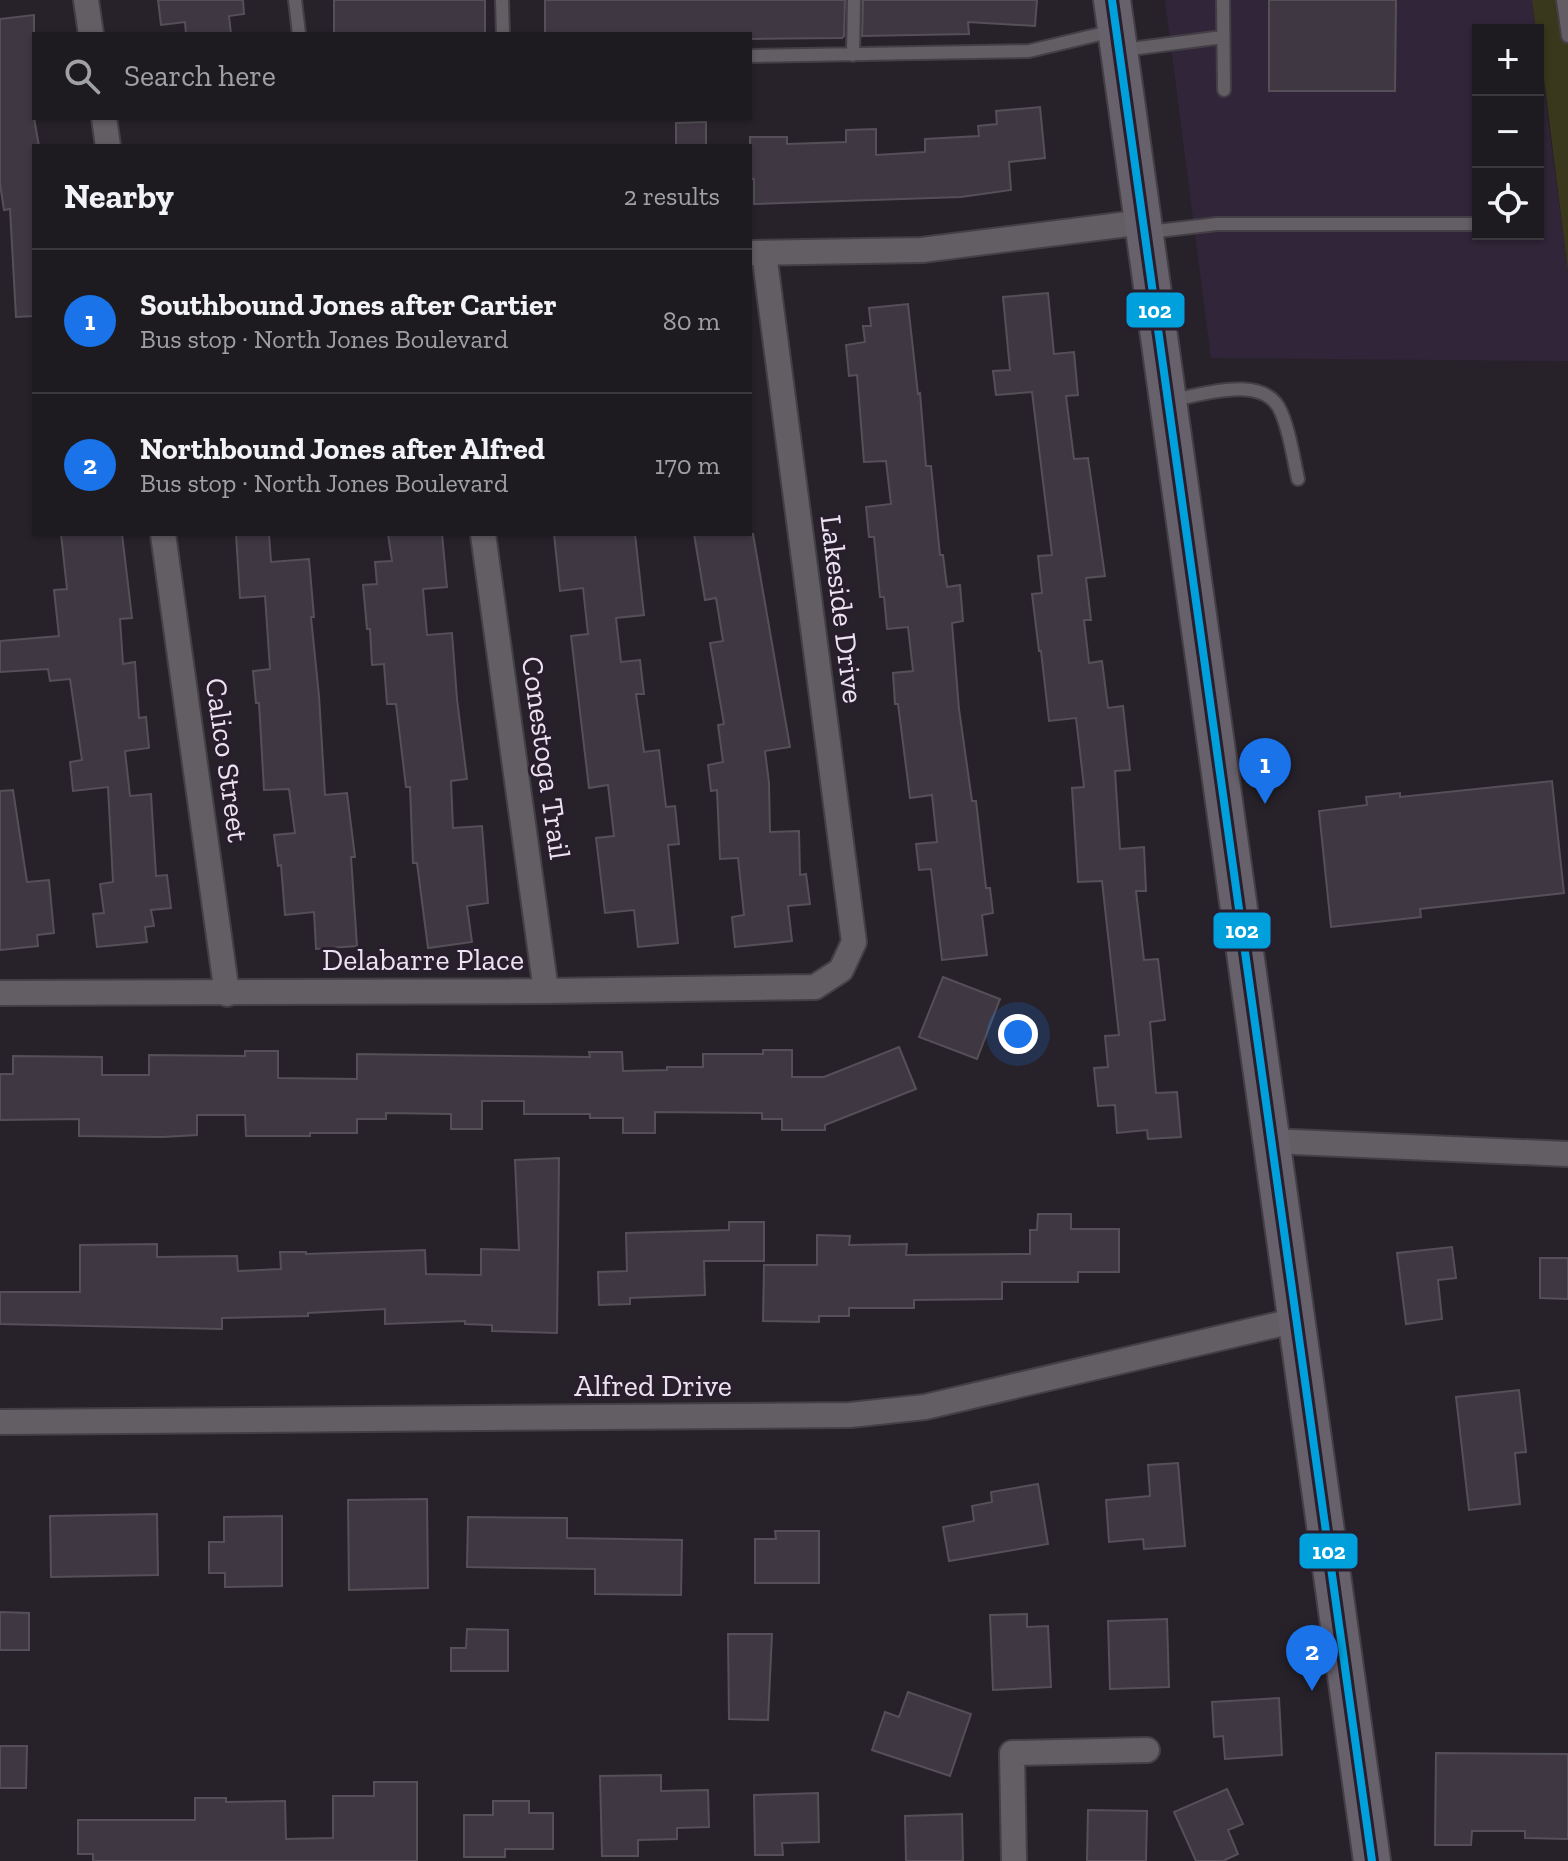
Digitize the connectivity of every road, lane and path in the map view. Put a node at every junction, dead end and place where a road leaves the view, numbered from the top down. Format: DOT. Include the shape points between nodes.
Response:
graph roads {
  1 [pos="86,0"];
  2 [pos="295,0"];
  3 [pos="502,0"];
  4 [pos="854,0"];
  5 [pos="1223,0"];
  6 [pos="1563,0"];
  7 [pos="1116,27"];
  8 [pos="91,32"];
  9 [pos="299,32"];
  10 [pos="503,32"];
  11 [pos="1568,36"];
  12 [pos="1223,37"];
  13 [pos="853,55"];
  14 [pos="752,56"];
  15 [pos="1224,90"];
  16 [pos="104,120"];
  17 [pos="108,144"];
  18 [pos="1472,224"];
  19 [pos="1145,227"];
  20 [pos="757,253"];
  21 [pos="1168,401"];
  22 [pos="1298,479"];
  23 [pos="163,536"];
  24 [pos="483,536"];
  25 [pos="841,970"];
  26 [pos="546,991"];
  27 [pos="0,993"];
  28 [pos="227,994"];
  29 [pos="1271,1141"];
  30 [pos="1568,1154"];
  31 [pos="1297,1320"];
  32 [pos="0,1422"];
  33 [pos="1147,1750"];
  34 [pos="1014,1861"];
  35 [pos="1372,1861"];
  1 -- 8 [label="street"];
  2 -- 9 [label="lane"];
  3 -- 10 [label="lane"];
  4 -- 13 [label="lane"];
  5 -- 12 [label="lane"];
  6 -- 11 [label="lane"];
  7 -- 12 [label="lane"];
  7 -- 13 [label="lane" via="1029,51"];
  7 -- 19 [label="main road"];
  12 -- 15 [label="lane"];
  13 -- 14 [label="lane"];
  16 -- 17 [label="street"];
  18 -- 19 [label="lane"];
  19 -- 20 [label="street" via="922,250"];
  19 -- 21 [label="main road"];
  20 -- 25 [label="street, Lakeside Drive" via="854,942"];
  21 -- 22 [label="lane" via="1241,388 1266,394 1280,408"];
  21 -- 29 [label="main road"];
  23 -- 28 [label="street, Calico Street"];
  24 -- 26 [label="street, Conestoga Trail"];
  25 -- 26 [label="street, Delabarre Place" via="815,987"];
  26 -- 28 [label="street, Delabarre Place"];
  27 -- 28 [label="street, Delabarre Place"];
  29 -- 30 [label="street"];
  29 -- 31 [label="main road"];
  31 -- 32 [label="street, Alfred Drive" via="925,1407 850,1415"];
  31 -- 35 [label="main road"];
  33 -- 34 [label="street" via="1012,1753"];
}
